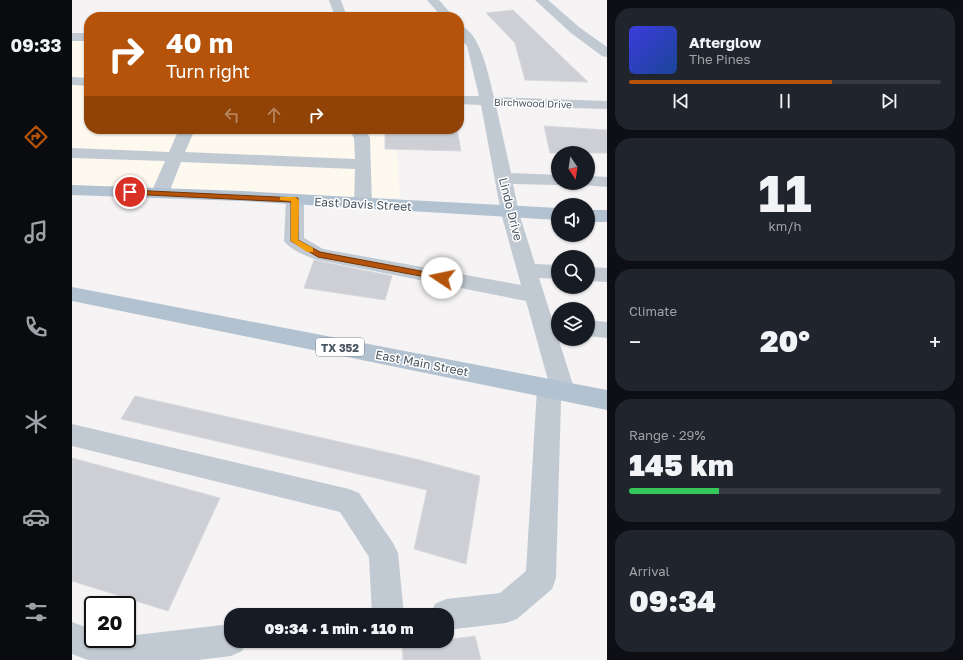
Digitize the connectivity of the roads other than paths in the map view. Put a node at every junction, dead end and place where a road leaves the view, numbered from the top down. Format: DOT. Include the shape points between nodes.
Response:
graph roads {
  1 [pos="335,0"];
  2 [pos="433,0"];
  3 [pos="541,0"];
  4 [pos="338,12"];
  5 [pos="444,12"];
  6 [pos="72,32"];
  7 [pos="84,33"];
  8 [pos="464,35"];
  9 [pos="72,37"];
  10 [pos="84,37"];
  11 [pos="607,53"];
  12 [pos="72,81"];
  13 [pos="84,82"];
  14 [pos="464,100"];
  15 [pos="488,101"];
  16 [pos="607,105"];
  17 [pos="185,134"];
  18 [pos="360,134"];
  19 [pos="72,153"];
  20 [pos="175,156"];
  21 [pos="363,164"];
  22 [pos="503,178"];
  23 [pos="551,180"];
  24 [pos="595,181"];
  25 [pos="607,182"];
  26 [pos="72,190"];
  27 [pos="160,193"];
  28 [pos="295,200"];
  29 [pos="363,204"];
  30 [pos="510,213"];
  31 [pos="551,214"];
  32 [pos="595,216"];
  33 [pos="607,216"];
  34 [pos="527,270"];
  35 [pos="551,272"];
  36 [pos="595,274"];
  37 [pos="607,275"];
  38 [pos="72,294"];
  39 [pos="534,295"];
  40 [pos="550,323"];
  41 [pos="595,329"];
  42 [pos="607,330"];
  43 [pos="556,390"];
  44 [pos="607,400"];
  45 [pos="72,436"];
  46 [pos="387,608"];
  47 [pos="454,614"];
  48 [pos="72,638"];
  49 [pos="224,641"];
  1 -- 4 [label="street"];
  2 -- 5 [label="street"];
  3 -- 11 [label="street" via="575,30"];
  6 -- 7 [label="street"];
  8 -- 15 [label="street, Lindo Drive" via="473,45"];
  9 -- 10 [label="street"];
  12 -- 13 [label="street"];
  14 -- 15 [label="street, Birchwood Drive"];
  15 -- 16 [label="street, Birchwood Drive"];
  15 -- 22 [label="street, Lindo Drive"];
  17 -- 20 [label="street"];
  18 -- 21 [label="street"];
  19 -- 20 [label="street"];
  20 -- 21 [label="street"];
  20 -- 27 [label="street"];
  21 -- 29 [label="street"];
  22 -- 23 [label="street"];
  22 -- 30 [label="street, Lindo Drive"];
  24 -- 25 [label="street"];
  26 -- 27 [label="main road, East Davis Street"];
  27 -- 28 [label="main road, East Davis Street"];
  28 -- 29 [label="main road, East Davis Street"];
  28 -- 39 [label="street" via="294,241 318,254"];
  29 -- 30 [label="main road, East Davis Street"];
  30 -- 31 [label="main road, East Davis Street"];
  30 -- 34 [label="street, Lindo Drive"];
  32 -- 33 [label="main road"];
  34 -- 35 [label="street"];
  34 -- 39 [label="street, Lindo Drive"];
  36 -- 37 [label="street"];
  38 -- 43 [label="main road, East Main Street / TX 352"];
  39 -- 40 [label="street, Lindo Drive"];
  40 -- 43 [label="street, Lindo Drive"];
  41 -- 42 [label="street"];
  43 -- 44 [label="main road, East Main Street / TX 352"];
  43 -- 47 [label="street, Lindo Drive" via="541,578 506,608"];
  45 -- 46 [label="street" via="349,502 382,553"];
  48 -- 49 [label="street" via="115,654"];
}
